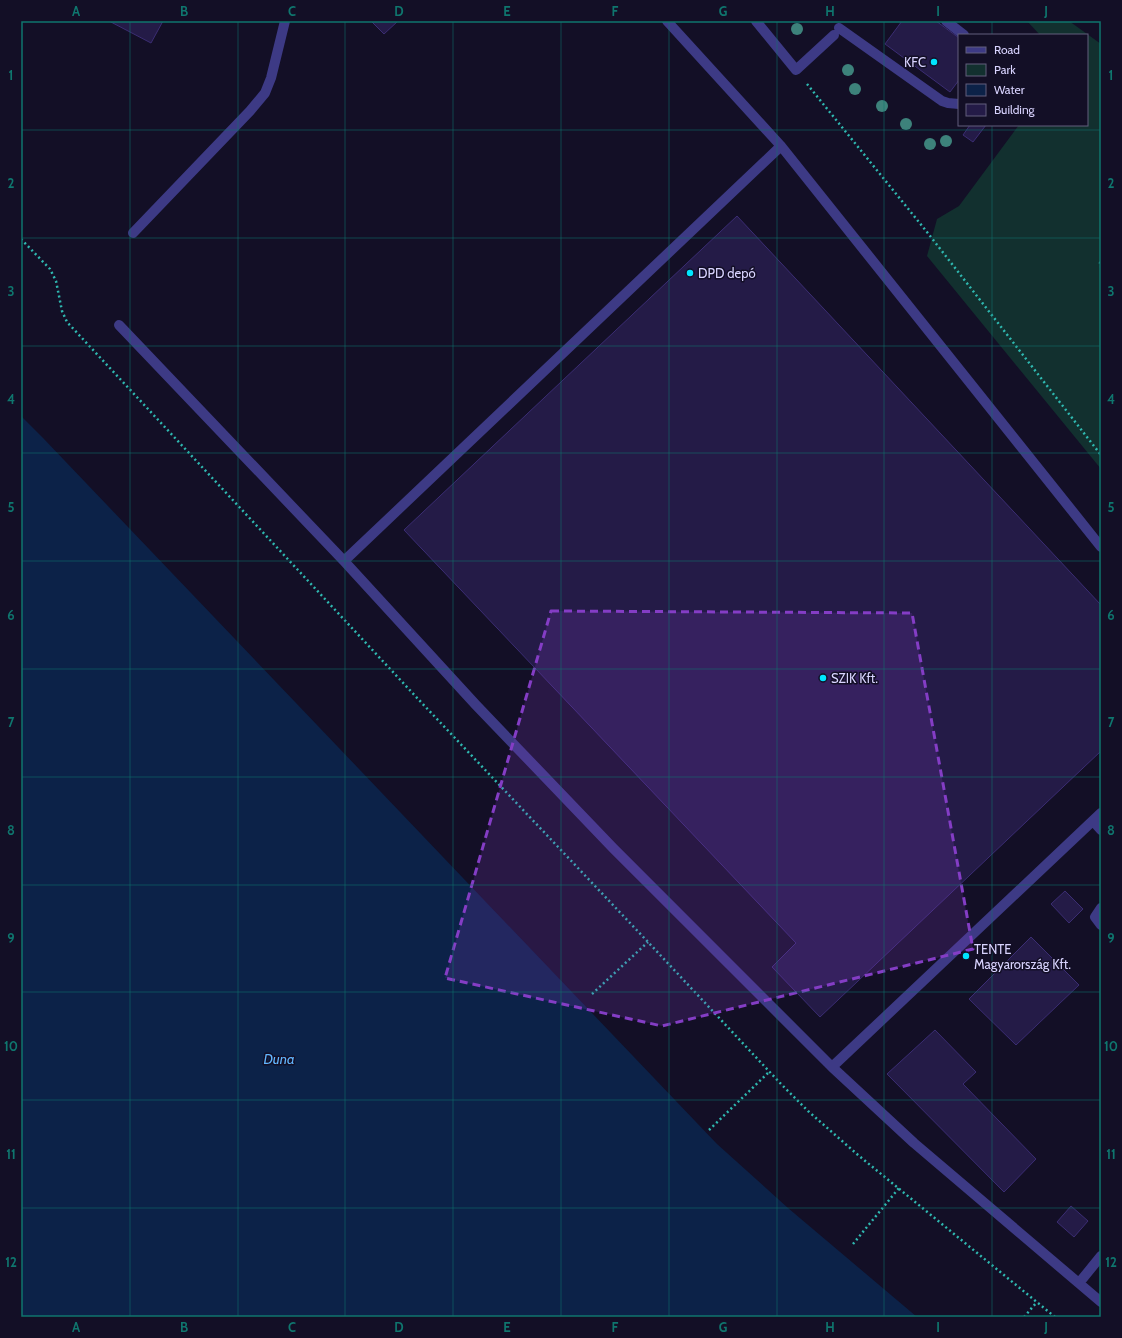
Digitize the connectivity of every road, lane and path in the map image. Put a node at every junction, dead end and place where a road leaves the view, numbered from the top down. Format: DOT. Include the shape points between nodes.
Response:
graph roads {
  1 [pos="285,21"];
  2 [pos="667,21"];
  3 [pos="756,21"];
  4 [pos="946,21"];
  5 [pos="963,34"];
  6 [pos="796,70"];
  7 [pos="958,104"];
  8 [pos="781,146"];
  9 [pos="133,232"];
  10 [pos="21,239"];
  11 [pos="1101,262"];
  12 [pos="1101,267"];
  13 [pos="119,325"];
  14 [pos="1101,455"];
  15 [pos="1101,547"];
  16 [pos="344,561"];
  17 [pos="1101,813"];
  18 [pos="1093,821"];
  19 [pos="1101,830"];
  20 [pos="1101,908"];
  21 [pos="1101,924"];
  22 [pos="648,942"];
  23 [pos="592,994"];
  24 [pos="832,1067"];
  25 [pos="769,1072"];
  26 [pos="709,1130"];
  27 [pos="899,1188"];
  28 [pos="853,1244"];
  29 [pos="1101,1256"];
  30 [pos="1079,1283"];
  31 [pos="1037,1302"];
  32 [pos="1101,1302"];
  33 [pos="1024,1317"];
  34 [pos="1055,1317"];
  1 -- 9 [label="street" via="265,93"];
  2 -- 8 [label="street"];
  3 -- 6 [label="street"];
  4 -- 5 [label="street"];
  6 -- 7 [label="street" via="837,31 942,101"];
  6 -- 14 [label="path" via="927,232"];
  8 -- 15 [label="street"];
  8 -- 16 [label="street"];
  10 -- 22 [label="path" via="50,269 56,281 67,322"];
  11 -- 12 [label="path"];
  13 -- 16 [label="street"];
  16 -- 24 [label="street" via="476,705 613,848"];
  17 -- 18 [label="street"];
  18 -- 19 [label="street"];
  18 -- 24 [label="street"];
  20 -- 21 [label="street" via="1095,917"];
  22 -- 23 [label="path"];
  22 -- 25 [label="path"];
  24 -- 30 [label="street" via="914,1144"];
  25 -- 26 [label="path"];
  25 -- 27 [label="path" via="858,1156"];
  27 -- 28 [label="path"];
  27 -- 31 [label="path"];
  29 -- 30 [label="street"];
  30 -- 32 [label="street"];
  31 -- 33 [label="path"];
  31 -- 34 [label="path"];
}
